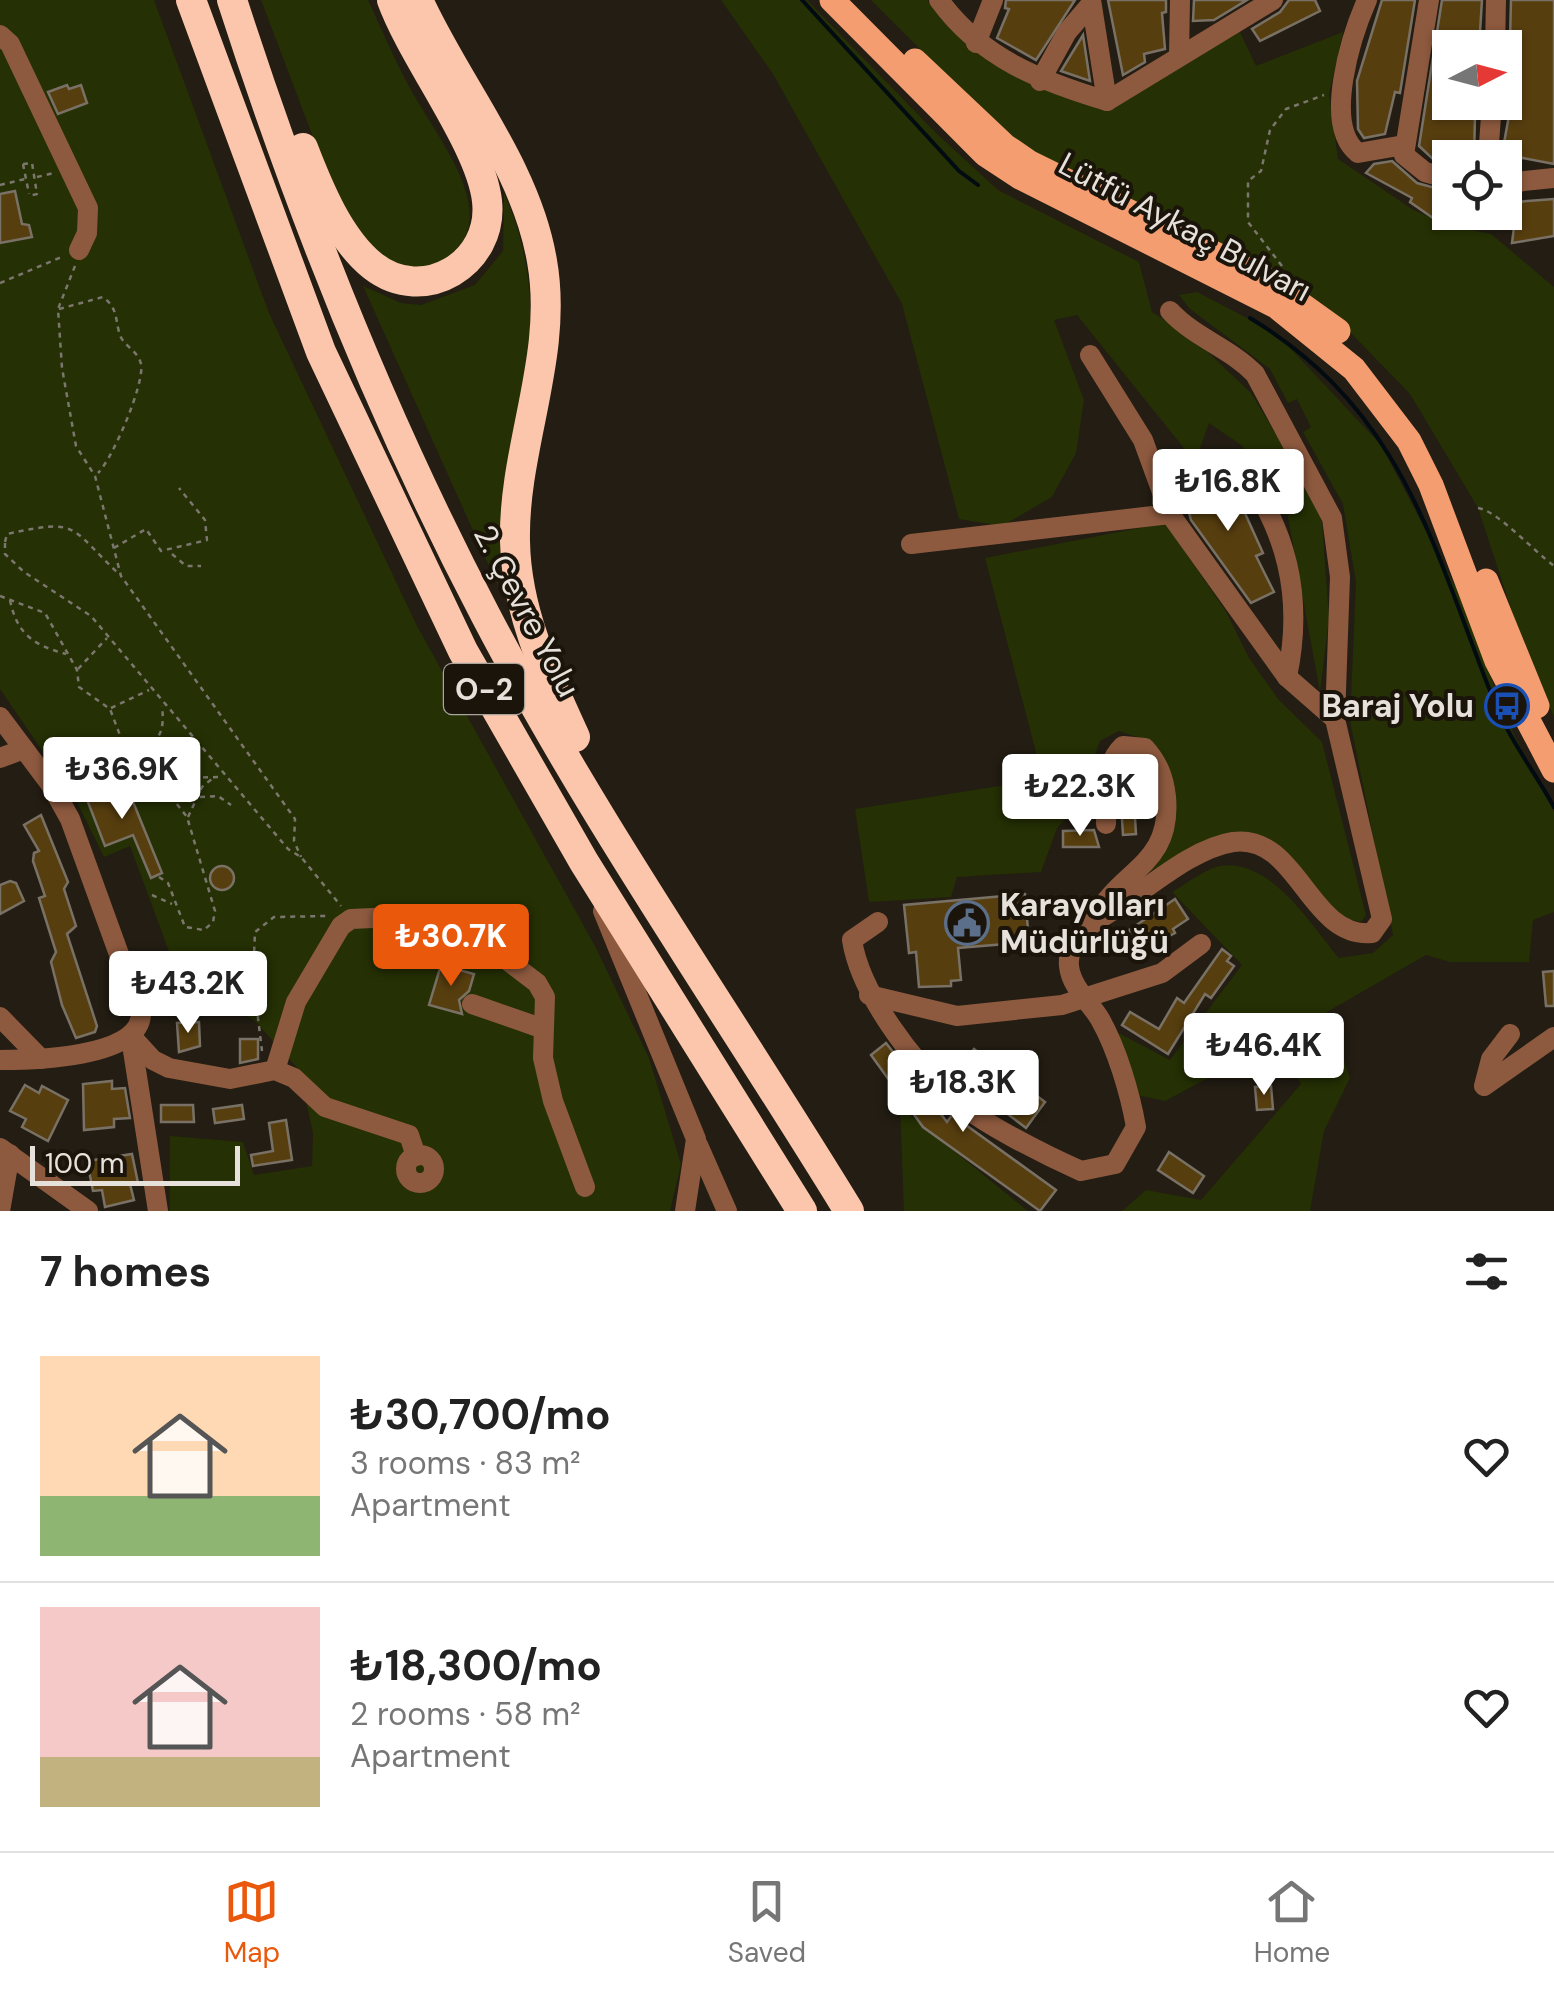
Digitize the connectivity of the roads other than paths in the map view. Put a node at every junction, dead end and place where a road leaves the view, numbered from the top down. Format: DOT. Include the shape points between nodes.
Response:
graph roads {
  1 [pos="171,0"];
  2 [pos="191,0"];
  3 [pos="392,0"];
  4 [pos="418,0"];
  5 [pos="832,0"];
  6 [pos="856,0"];
  7 [pos="993,0"];
  8 [pos="1180,0"];
  9 [pos="1368,0"];
  10 [pos="1429,0"];
  11 [pos="1496,0"];
  12 [pos="1268,1"];
  13 [pos="941,2"];
  14 [pos="1091,2"];
  15 [pos="234,6"];
  16 [pos="1495,30"];
  17 [pos="0,35"];
  18 [pos="976,43"];
  19 [pos="1180,54"];
  20 [pos="1040,81"];
  21 [pos="1107,101"];
  22 [pos="237,131"];
  23 [pos="1404,145"];
  24 [pos="1432,174"];
  25 [pos="1554,178"];
  26 [pos="1522,181"];
  27 [pos="1166,244"];
  28 [pos="80,250"];
  29 [pos="1170,311"];
  30 [pos="1090,354"];
  31 [pos="1238,462"];
  32 [pos="1170,514"];
  33 [pos="911,544"];
  34 [pos="1287,677"];
  35 [pos="0,717"];
  36 [pos="1335,720"];
  37 [pos="1554,737"];
  38 [pos="24,749"];
  39 [pos="0,758"];
  40 [pos="1554,770"];
  41 [pos="1106,824"];
  42 [pos="584,862"];
  43 [pos="878,922"];
  44 [pos="1091,925"];
  45 [pos="682,942"];
  46 [pos="1201,944"];
  47 [pos="869,996"];
  48 [pos="1086,1000"];
  49 [pos="472,1004"];
  50 [pos="0,1017"];
  51 [pos="541,1028"];
  52 [pos="1510,1034"];
  53 [pos="130,1036"];
  54 [pos="1554,1037"];
  55 [pos="40,1059"];
  56 [pos="0,1060"];
  57 [pos="270,1071"];
  58 [pos="696,1139"];
  59 [pos="5,1151"];
  60 [pos="416,1156"];
  61 [pos="42,1174"];
  62 [pos="585,1187"];
  63 [pos="2,1206"];
  64 [pos="88,1211"];
  65 [pos="158,1211"];
  66 [pos="685,1211"];
  67 [pos="727,1211"];
  68 [pos="802,1211"];
  69 [pos="849,1211"];
  1 -- 22 [label="highway"];
  2 -- 22 [label="highway, O-2"];
  3 -- 15 [label="highway" via="481,175 487,202 479,248 458,270 418,282 385,274 347,236 272,68"];
  4 -- 45 [label="highway" via="524,198 543,263 544,349 514,538 536,651 576,738 652,868"];
  5 -- 27 [label="main road, Lütfü Aykaç Bulvarı" via="985,154 1020,177"];
  6 -- 27 [label="main road, Lütfü Aykaç Bulvarı" via="1005,146"];
  7 -- 18 [label="street"];
  8 -- 19 [label="street"];
  9 -- 23 [label="street" via="1348,46 1342,103 1351,148 1358,153"];
  10 -- 23 [label="street"];
  11 -- 16 [label="street"];
  12 -- 19 [label="street"];
  13 -- 18 [label="street"];
  14 -- 20 [label="street"];
  14 -- 21 [label="street"];
  15 -- 45 [label="highway, 2. Çevre Yolu / O-2" via="342,302 432,506 526,688"];
  17 -- 28 [label="street" via="88,208"];
  18 -- 20 [label="street"];
  19 -- 21 [label="street"];
  20 -- 21 [label="street"];
  22 -- 42 [label="highway, O-2" via="295,289 385,494 463,652"];
  23 -- 24 [label="street" via="1404,156"];
  25 -- 26 [label="street"];
  27 -- 37 [label="main road, Lütfü Aykaç Bulvarı" via="1289,292 1364,356 1420,429"];
  27 -- 40 [label="main road, Lütfü Aykaç Bulvarı" via="1306,326 1379,399 1431,486 1497,661"];
  29 -- 36 [label="street" via="1255,374 1332,518 1340,577"];
  30 -- 32 [label="street" via="1143,440"];
  31 -- 34 [label="street" via="1263,496 1291,582 1296,631"];
  32 -- 33 [label="street"];
  32 -- 34 [label="street"];
  34 -- 36 [label="street"];
  35 -- 38 [label="street"];
  36 -- 44 [label="street" via="1379,892 1382,919 1372,933 1333,922 1269,850 1250,842 1230,842 1194,859"];
  38 -- 39 [label="street"];
  38 -- 53 [label="street" via="51,784 88,866 137,999 140,1026"];
  41 -- 44 [label="street" via="1108,768 1115,754 1124,746 1145,748 1161,770 1164,838 1105,900"];
  42 -- 58 [label="street"];
  42 -- 68 [label="highway, O-2"];
  43 -- 47 [label="street" via="852,940"];
  44 -- 48 [label="street" via="1074,940 1068,965"];
  45 -- 69 [label="highway, 2. Çevre Yolu / O-2"];
  46 -- 48 [label="street" via="1162,973"];
  47 -- 48 [label="street" via="957,1016"];
  47 -- 48 [label="street" via="954,1100 1081,1171 1115,1164 1136,1127 1100,1020"];
  49 -- 51 [label="street"];
  50 -- 55 [label="street"];
  51 -- 57 [label="street" via="545,997 537,983 475,936 436,915 346,922 296,1002"];
  51 -- 62 [label="street" via="552,1102"];
  52 -- 54 [label="street" via="1491,1059 1484,1086"];
  53 -- 55 [label="street" via="91,1052"];
  53 -- 57 [label="street" via="169,1068 230,1079"];
  53 -- 65 [label="street"];
  55 -- 56 [label="street"];
  57 -- 60 [label="street" via="294,1078 325,1107 409,1135"];
  58 -- 66 [label="street"];
  58 -- 67 [label="street"];
  59 -- 61 [label="street"];
  59 -- 63 [label="street"];
  61 -- 63 [label="street"];
  61 -- 64 [label="street"];
}
